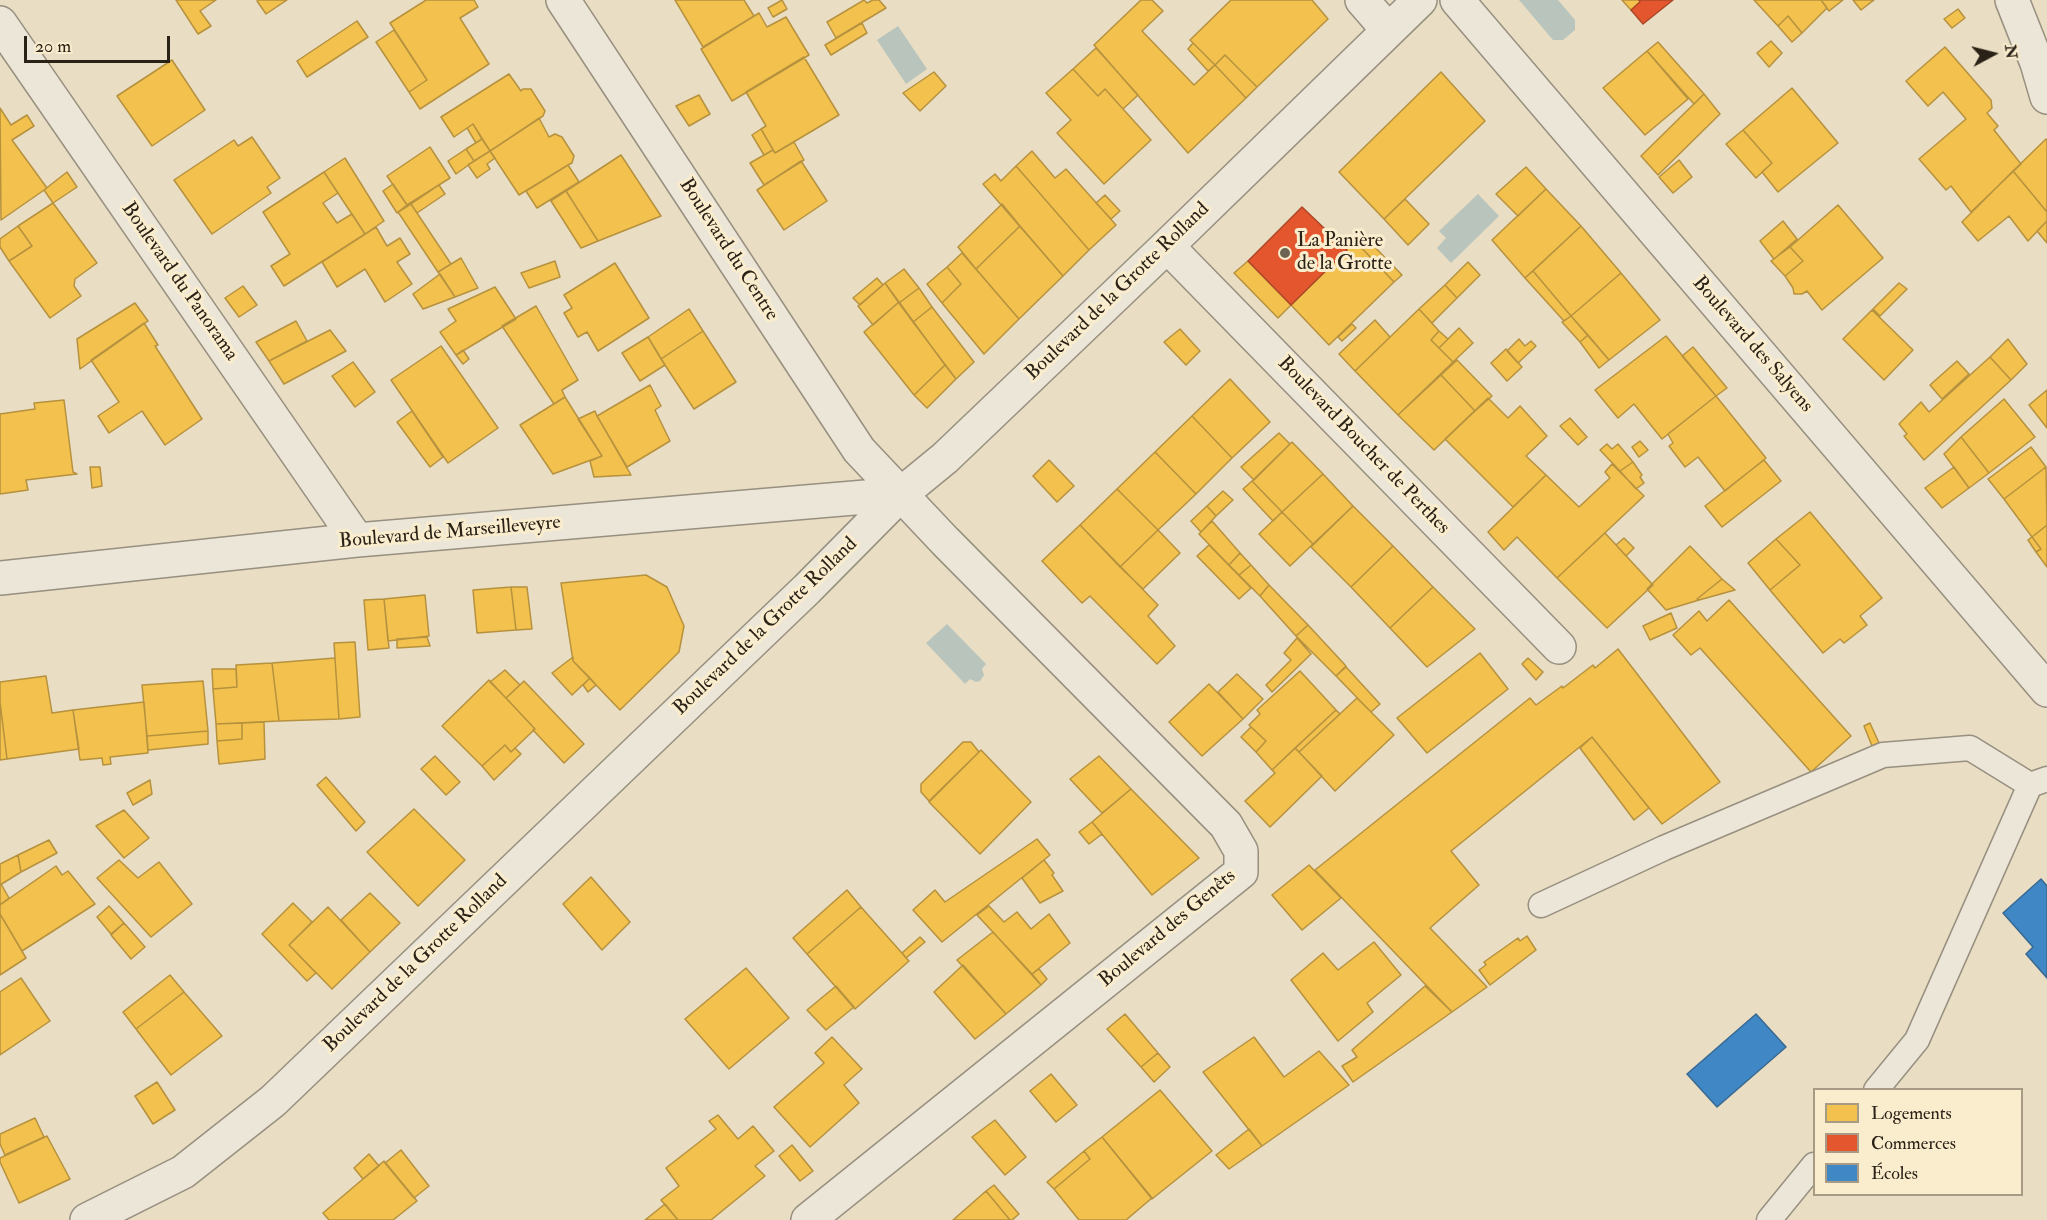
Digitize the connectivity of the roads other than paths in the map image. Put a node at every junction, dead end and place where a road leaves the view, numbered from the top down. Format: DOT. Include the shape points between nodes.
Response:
graph roads {
  1 [pos="563,0"];
  2 [pos="1362,0"];
  3 [pos="1420,0"];
  4 [pos="1457,0"];
  5 [pos="2012,0"];
  6 [pos="0,23"];
  7 [pos="1388,30"];
  8 [pos="2042,63"];
  9 [pos="2047,97"];
  10 [pos="1167,246"];
  11 [pos="901,494"];
  12 [pos="357,540"];
  13 [pos="0,578"];
  14 [pos="1559,647"];
  15 [pos="2047,690"];
  16 [pos="2039,782"];
  17 [pos="1541,905"];
  18 [pos="1877,1088"];
  19 [pos="1813,1167"];
  20 [pos="87,1220"];
  21 [pos="808,1220"];
  22 [pos="1769,1220"];
  1 -- 11 [label="street, Boulevard du Centre" via="860,450"];
  2 -- 7 [label="street"];
  3 -- 7 [label="street, Boulevard de la Grotte Rolland"];
  4 -- 15 [label="street, Boulevard des Salyens"];
  5 -- 8 [label="street"];
  6 -- 12 [label="street, Boulevard du Panorama"];
  7 -- 10 [label="street, Boulevard de la Grotte Rolland"];
  8 -- 9 [label="street"];
  10 -- 11 [label="street, Boulevard de la Grotte Rolland" via="945,458"];
  10 -- 14 [label="street, Boulevard Boucher de Perthes"];
  11 -- 12 [label="street, Boulevard de Marseilleveyre"];
  11 -- 20 [label="street, Boulevard de la Grotte Rolland" via="273,1101 183,1172"];
  11 -- 21 [label="street, Boulevard des Genêts" via="1226,825 1241,851 1241,872"];
  12 -- 13 [label="street, Boulevard de Marseilleveyre"];
  16 -- 17 [label="lane" via="1970,748 1883,755"];
  16 -- 18 [label="lane" via="1917,1040"];
  19 -- 22 [label="lane"];
}
